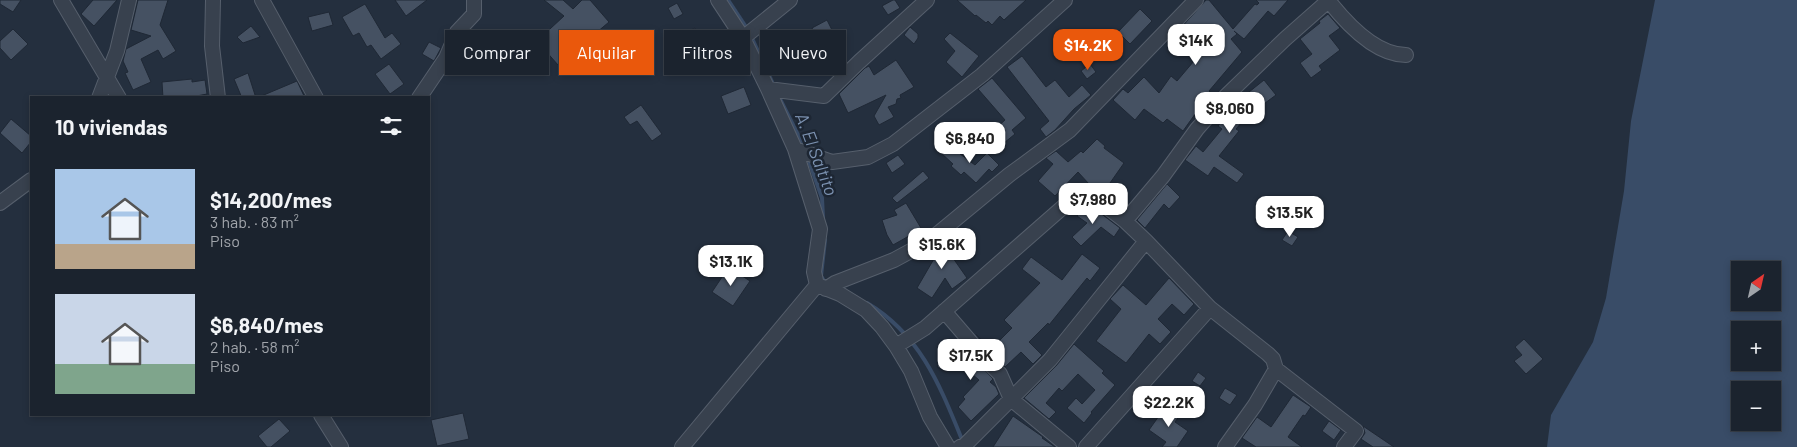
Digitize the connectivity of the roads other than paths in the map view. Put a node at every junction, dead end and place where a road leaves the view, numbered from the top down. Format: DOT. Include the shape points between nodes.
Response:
graph roads {
  1 [pos="61,0"];
  2 [pos="129,0"];
  3 [pos="213,0"];
  4 [pos="262,0"];
  5 [pos="474,0"];
  6 [pos="718,0"];
  7 [pos="790,0"];
  8 [pos="927,0"];
  9 [pos="1065,0"];
  10 [pos="1196,0"];
  11 [pos="1328,1"];
  12 [pos="738,30"];
  13 [pos="750,32"];
  14 [pos="750,52"];
  15 [pos="1406,55"];
  16 [pos="108,77"];
  17 [pos="768,89"];
  18 [pos="100,96"];
  19 [pos="118,96"];
  20 [pos="218,96"];
  21 [pos="315,96"];
  22 [pos="420,96"];
  23 [pos="795,149"];
  24 [pos="30,181"];
  25 [pos="0,203"];
  26 [pos="1125,221"];
  27 [pos="1146,241"];
  28 [pos="821,287"];
  29 [pos="1210,308"];
  30 [pos="944,311"];
  31 [pos="896,346"];
  32 [pos="1276,369"];
  33 [pos="1011,399"];
  34 [pos="322,416"];
  35 [pos="342,447"];
  36 [pos="682,447"];
  37 [pos="948,447"];
  38 [pos="960,447"];
  39 [pos="1069,447"];
  40 [pos="1086,447"];
  41 [pos="1225,447"];
  42 [pos="1344,447"];
  1 -- 16 [label="street"];
  2 -- 16 [label="street"];
  3 -- 20 [label="street" via="212,46"];
  4 -- 21 [label="street"];
  5 -- 22 [label="street" via="474,14 457,32 446,58"];
  6 -- 12 [label="street"];
  7 -- 13 [label="street"];
  8 -- 17 [label="street" via="824,96"];
  9 -- 23 [label="street" via="982,75 893,144 868,157 832,162"];
  10 -- 28 [label="street" via="1070,130 929,241 894,260"];
  11 -- 15 [label="street" via="1372,44 1396,55"];
  11 -- 26 [label="street" via="1226,96"];
  14 -- 17 [label="street"];
  16 -- 18 [label="street"];
  16 -- 19 [label="street"];
  17 -- 23 [label="street"];
  23 -- 28 [label="street" via="820,229 814,272"];
  24 -- 25 [label="street"];
  26 -- 27 [label="street"];
  26 -- 30 [label="street" via="1095,198 1080,196 1071,200"];
  27 -- 29 [label="street"];
  27 -- 33 [label="street" via="1050,360"];
  28 -- 31 [label="street" via="866,310"];
  28 -- 36 [label="street"];
  29 -- 32 [label="street" via="1268,354"];
  29 -- 40 [label="street"];
  30 -- 31 [label="street" via="925,328"];
  30 -- 33 [label="street" via="1000,374"];
  31 -- 37 [label="street"];
  32 -- 41 [label="street"];
  32 -- 42 [label="street" via="1356,431"];
  33 -- 38 [label="street"];
  33 -- 39 [label="street"];
  34 -- 35 [label="street"];
}
